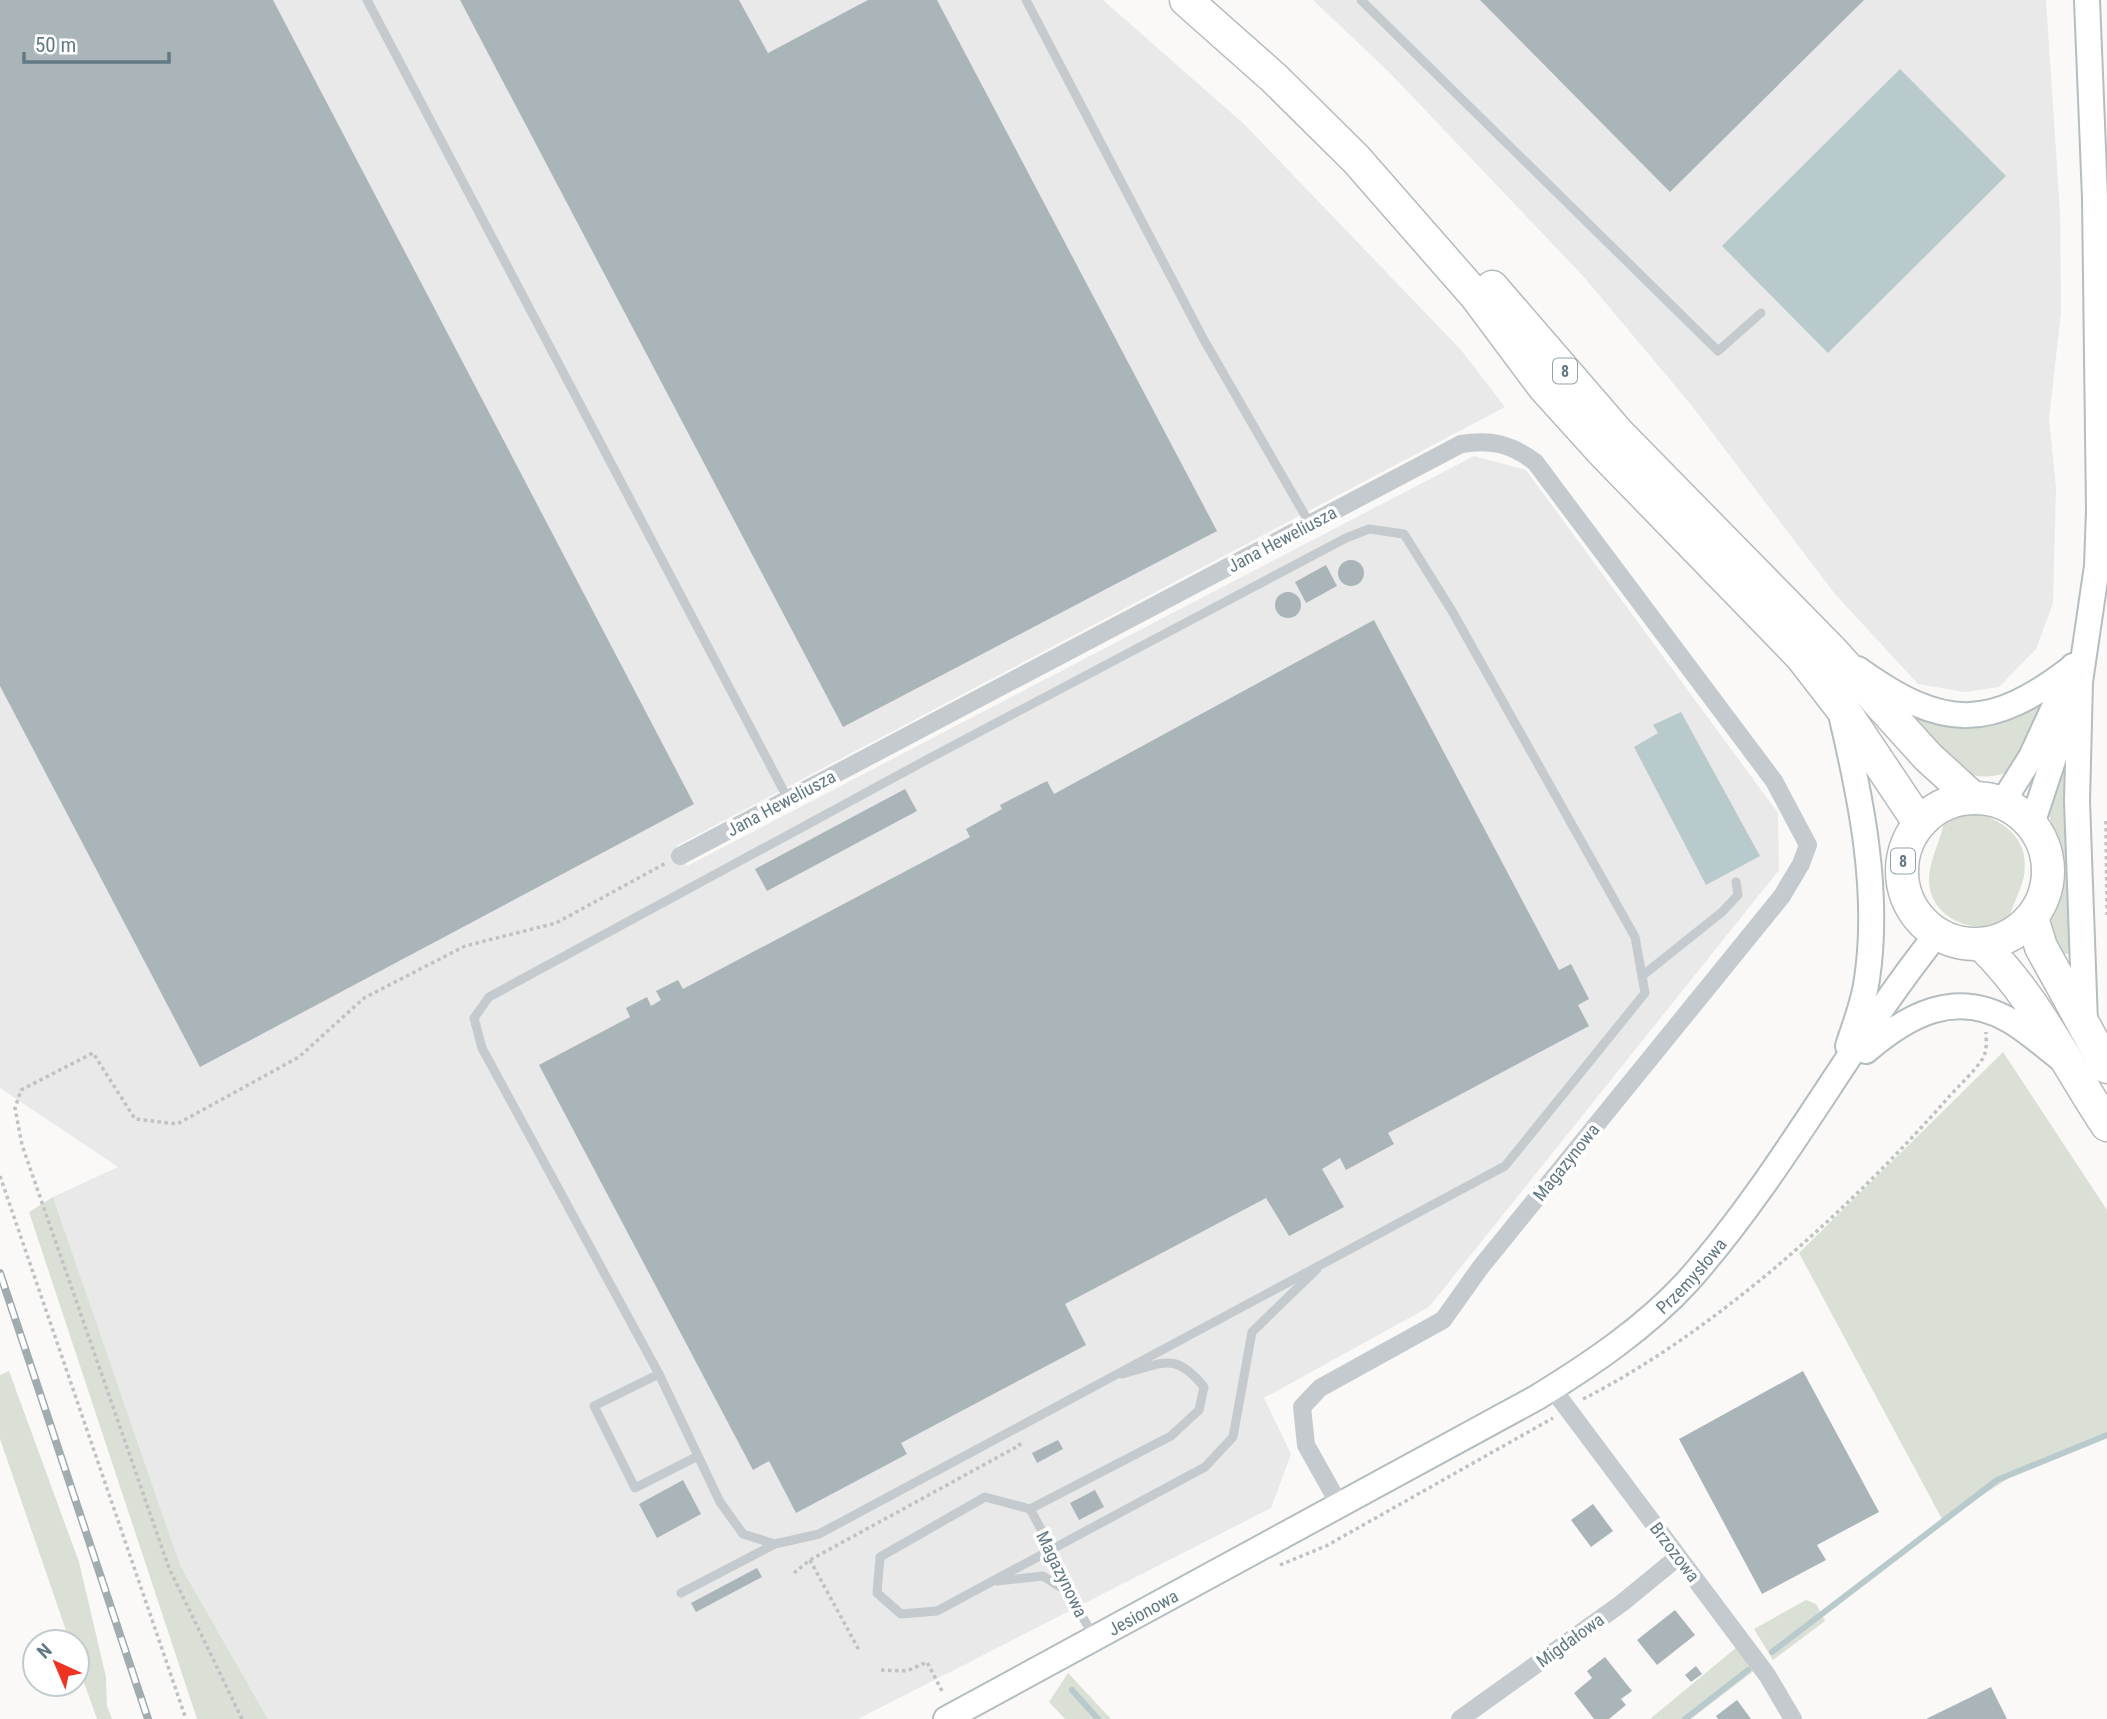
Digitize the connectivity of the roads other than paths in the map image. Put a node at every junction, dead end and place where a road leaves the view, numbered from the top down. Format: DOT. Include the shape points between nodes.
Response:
graph roads {
  1 [pos="367,0"];
  2 [pos="1026,0"];
  3 [pos="1186,0"];
  4 [pos="1361,0"];
  5 [pos="2087,0"];
  6 [pos="1356,159"];
  7 [pos="1761,313"];
  8 [pos="1310,524"];
  9 [pos="1831,650"];
  10 [pos="2077,674"];
  11 [pos="1838,704"];
  12 [pos="1774,780"];
  13 [pos="788,799"];
  14 [pos="1987,800"];
  15 [pos="2032,824"];
  16 [pos="1916,827"];
  17 [pos="680,856"];
  18 [pos="1736,882"];
  19 [pos="2032,918"];
  20 [pos="1937,934"];
  21 [pos="1982,945"];
  22 [pos="1642,976"];
  23 [pos="2085,1030"];
  24 [pos="2107,1067"];
  25 [pos="2071,1068"];
  26 [pos="1837,1077"];
  27 [pos="2107,1125"];
  28 [pos="1330,1258"];
  29 [pos="659,1374"];
  30 [pos="1107,1378"];
  31 [pos="1552,1388"];
  32 [pos="698,1456"];
  33 [pos="1339,1504"];
  34 [pos="1030,1509"];
  35 [pos="775,1544"];
  36 [pos="1052,1549"];
  37 [pos="1678,1558"];
  38 [pos="991,1581"];
  39 [pos="1068,1592"];
  40 [pos="681,1593"];
  41 [pos="1095,1638"];
  42 [pos="946,1719"];
  43 [pos="1460,1719"];
  44 [pos="1793,1719"];
  1 -- 13 [label="lane"];
  2 -- 8 [label="lane" via="1204,340"];
  3 -- 6 [label="highway, 8"];
  4 -- 7 [label="lane" via="1718,351"];
  5 -- 10 [label="street" via="2099,511 2097,566"];
  6 -- 9 [label="highway, 8" via="1391,185 1462,252 1618,433"];
  6 -- 11 [label="highway, 8" via="1476,296 1544,387 1801,656"];
  8 -- 12 [label="street, Jana Heweliusza" via="1461,444 1497,442 1517,449 1535,462"];
  8 -- 13 [label="street, Jana Heweliusza"];
  9 -- 10 [label="street" via="1892,691 1927,708 1959,716 1998,712"];
  9 -- 14 [label="highway, 8" via="1928,757"];
  10 -- 14 [label="street" via="2031,757"];
  10 -- 15 [label="street"];
  10 -- 23 [label="street"];
  11 -- 16 [label="highway, 8" via="1916,818"];
  11 -- 26 [label="street" via="1864,828 1870,921 1864,997"];
  12 -- 33 [label="street, Magazynowa" via="1808,845 1782,896 1480,1268 1443,1320 1320,1388 1302,1407 1306,1445"];
  13 -- 17 [label="street, Jana Heweliusza"];
  14 -- 15 [label="highway, 8"];
  14 -- 16 [label="highway, 8" via="1941,806"];
  15 -- 19 [label="highway" via="2043,841 2048,881"];
  16 -- 20 [label="highway, 8" via="1906,845 1903,885 1909,905"];
  18 -- 22 [label="lane" via="1738,895 1722,912"];
  19 -- 21 [label="highway" via="2018,931"];
  19 -- 23 [label="highway" via="2041,947"];
  20 -- 21 [label="highway, 8"];
  20 -- 26 [label="street, Przemysłowa"];
  21 -- 25 [label="highway" via="2028,1000"];
  22 -- 28 [label="lane" via="1645,993 1505,1166"];
  22 -- 29 [label="lane" via="1635,937 1424,562 1404,534 1369,529 930,758 489,997 474,1018 482,1048"];
  23 -- 24 [label="highway"];
  25 -- 26 [label="street" via="2009,1020 1989,1011 1955,1007 1907,1019"];
  25 -- 27 [label="highway"];
  26 -- 31 [label="street, Przemysłowa" via="1769,1178 1686,1282 1611,1349"];
  28 -- 30 [label="lane"];
  28 -- 36 [label="lane" via="1252,1332 1233,1437 1205,1467"];
  29 -- 32 [label="lane"];
  29 -- 32 [label="lane" via="594,1406 635,1488"];
  30 -- 34 [label="lane" via="1174,1362 1189,1368 1204,1387 1199,1410 1171,1436"];
  30 -- 35 [label="lane" via="819,1534"];
  31 -- 33 [label="street, Przemysłowa"];
  31 -- 37 [label="street, Brzozowa"];
  32 -- 35 [label="lane" via="720,1502 743,1534"];
  33 -- 41 [label="street, Jesionowa"];
  34 -- 36 [label="lane, Magazynowa"];
  34 -- 38 [label="lane" via="985,1497 880,1557 877,1592 901,1614 937,1611"];
  35 -- 40 [label="lane"];
  36 -- 38 [label="lane"];
  36 -- 39 [label="lane, Magazynowa"];
  37 -- 43 [label="street, Migdałowa"];
  37 -- 44 [label="street, Brzozowa" via="1767,1675"];
  38 -- 39 [label="lane" via="1043,1576"];
  39 -- 41 [label="lane, Magazynowa"];
  41 -- 42 [label="street, Jesionowa"];
}
